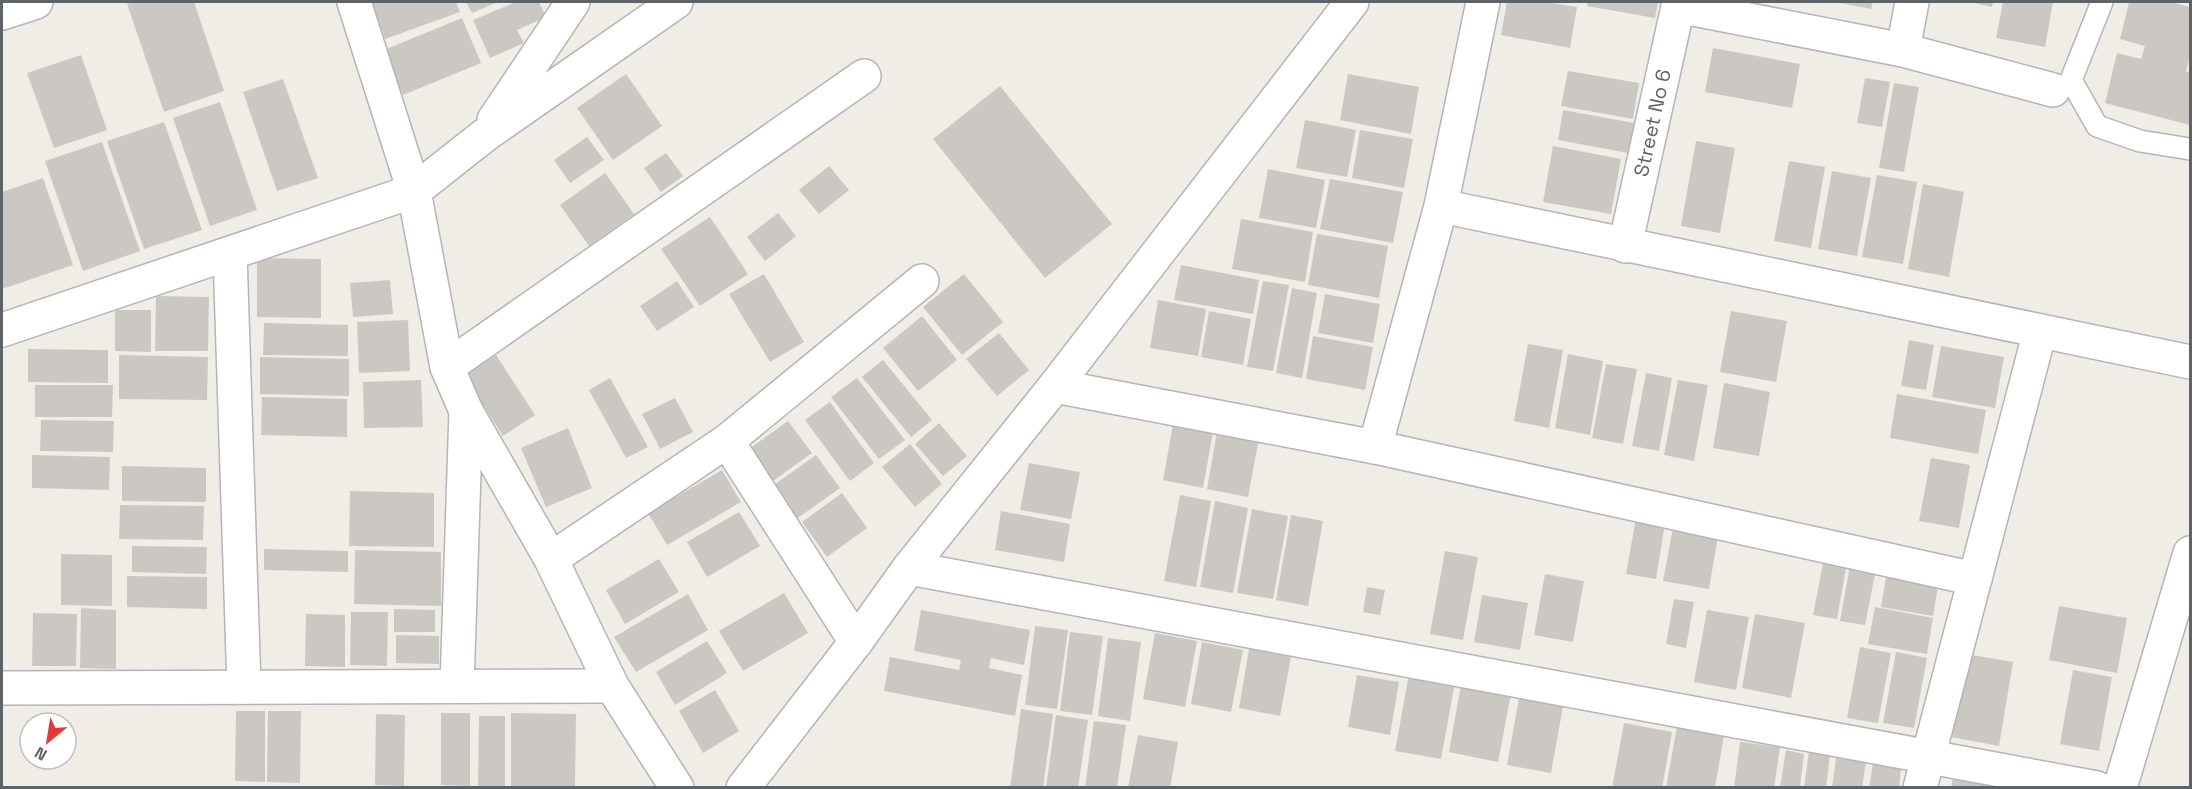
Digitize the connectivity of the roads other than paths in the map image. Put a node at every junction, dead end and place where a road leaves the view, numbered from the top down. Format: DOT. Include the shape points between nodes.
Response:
graph roads {
  1 [pos="36,2"];
  2 [pos="354,2"];
  3 [pos="573,2"];
  4 [pos="676,2"];
  5 [pos="1352,2"];
  6 [pos="1483,2"];
  7 [pos="1912,2"];
  8 [pos="2102,2"];
  9 [pos="1678,4"];
  10 [pos="2,13"];
  11 [pos="1903,50"];
  12 [pos="864,76"];
  13 [pos="2054,90"];
  14 [pos="485,135"];
  15 [pos="2190,150"];
  16 [pos="414,191"];
  17 [pos="1441,206"];
  18 [pos="1625,246"];
  19 [pos="230,254"];
  20 [pos="922,281"];
  21 [pos="2,330"];
  22 [pos="2040,331"];
  23 [pos="2190,362"];
  24 [pos="447,367"];
  25 [pos="1055,386"];
  26 [pos="466,411"];
  27 [pos="727,441"];
  28 [pos="1375,447"];
  29 [pos="2190,553"];
  30 [pos="551,559"];
  31 [pos="909,568"];
  32 [pos="1975,579"];
  33 [pos="856,642"];
  34 [pos="457,686"];
  35 [pos="612,686"];
  36 [pos="244,687"];
  37 [pos="2,688"];
  38 [pos="1928,755"];
  39 [pos="676,788"];
  40 [pos="743,788"];
  41 [pos="1920,788"];
  42 [pos="2097,788"];
  43 [pos="2120,788"];
  1 -- 10 [label="street"];
  2 -- 16 [label="street"];
  3 -- 14 [label="street"];
  4 -- 14 [label="street"];
  5 -- 25 [label="street"];
  6 -- 17 [label="street"];
  7 -- 11 [label="street"];
  8 -- 15 [label="lane" via="2071,80 2097,126 2140,141"];
  9 -- 11 [label="street"];
  9 -- 18 [label="street, Street No 6"];
  11 -- 13 [label="street"];
  12 -- 24 [label="street"];
  14 -- 16 [label="street"];
  16 -- 19 [label="street"];
  16 -- 24 [label="street"];
  17 -- 18 [label="street"];
  17 -- 28 [label="street"];
  18 -- 22 [label="street"];
  19 -- 21 [label="street"];
  19 -- 36 [label="street"];
  20 -- 27 [label="street"];
  22 -- 23 [label="street"];
  22 -- 32 [label="street"];
  24 -- 26 [label="street"];
  25 -- 28 [label="street"];
  25 -- 31 [label="street"];
  26 -- 30 [label="street"];
  26 -- 34 [label="street"];
  27 -- 30 [label="street"];
  27 -- 33 [label="street"];
  28 -- 32 [label="street"];
  29 -- 43 [label="street"];
  30 -- 35 [label="street"];
  31 -- 33 [label="street"];
  31 -- 38 [label="street"];
  32 -- 38 [label="street"];
  33 -- 40 [label="street"];
  34 -- 35 [label="street"];
  34 -- 36 [label="street"];
  35 -- 39 [label="street"];
  36 -- 37 [label="street"];
  38 -- 41 [label="street"];
  38 -- 42 [label="street"];
}
